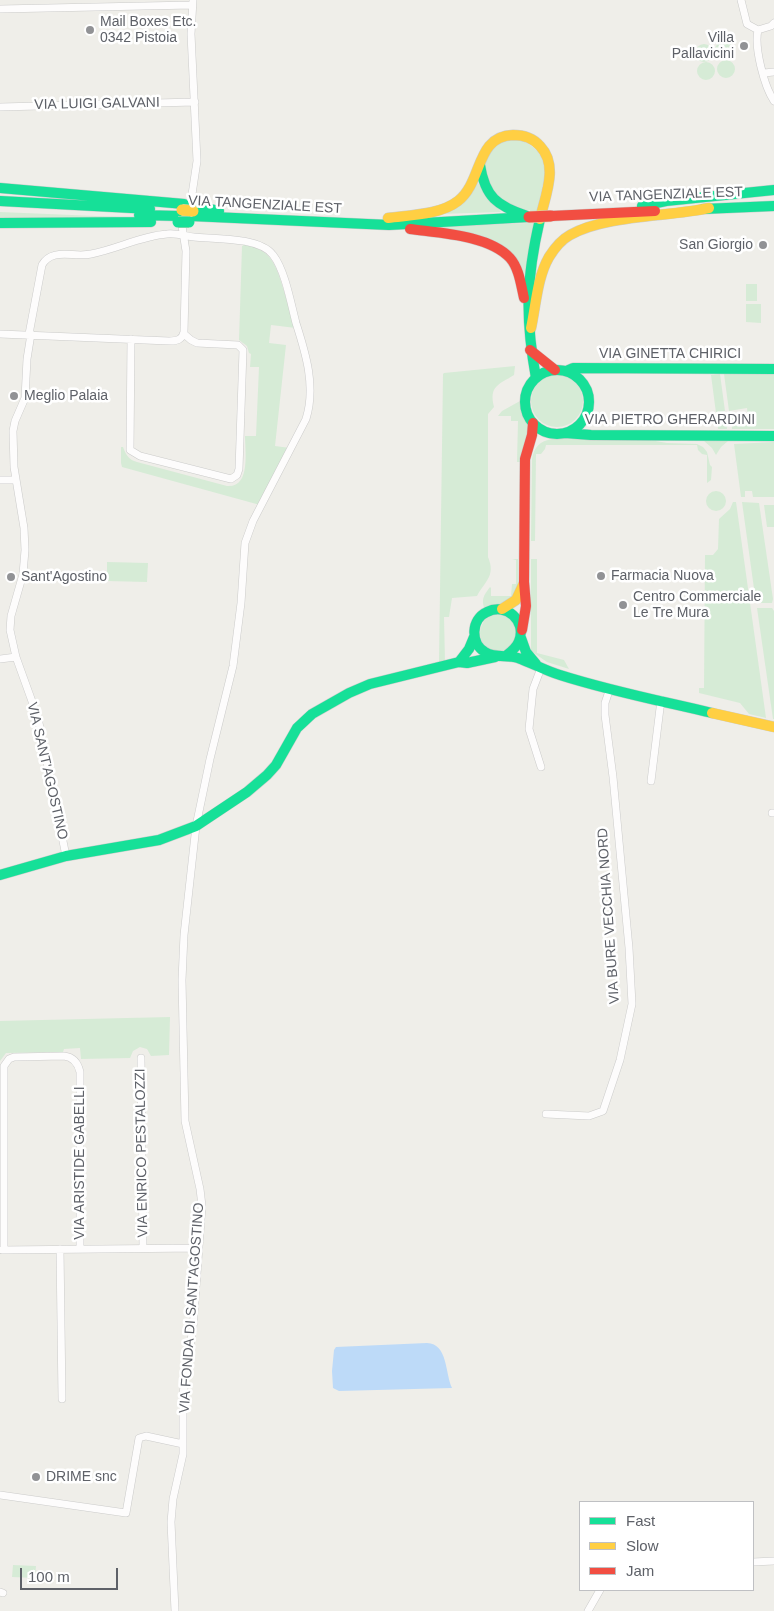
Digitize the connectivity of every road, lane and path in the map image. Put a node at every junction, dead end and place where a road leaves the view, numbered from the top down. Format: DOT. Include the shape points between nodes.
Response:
graph roads {
  1 [pos="741,0"];
  2 [pos="192,2"];
  3 [pos="0,9"];
  4 [pos="774,22"];
  5 [pos="758,30"];
  6 [pos="774,72"];
  7 [pos="764,73"];
  8 [pos="774,101"];
  9 [pos="195,102"];
  10 [pos="0,107"];
  11 [pos="480,161"];
  12 [pos="0,188"];
  13 [pos="774,190"];
  14 [pos="0,202"];
  15 [pos="774,206"];
  16 [pos="0,208"];
  17 [pos="709,208"];
  18 [pos="616,212"];
  19 [pos="186,213"];
  20 [pos="219,214"];
  21 [pos="529,217"];
  22 [pos="388,221"];
  23 [pos="0,223"];
  24 [pos="183,235"];
  25 [pos="527,311"];
  26 [pos="0,334"];
  27 [pos="30,334"];
  28 [pos="184,334"];
  29 [pos="131,340"];
  30 [pos="529,344"];
  31 [pos="773,369"];
  32 [pos="560,371"];
  33 [pos="536,378"];
  34 [pos="534,423"];
  35 [pos="561,433"];
  36 [pos="774,436"];
  37 [pos="526,453"];
  38 [pos="0,480"];
  39 [pos="16,480"];
  40 [pos="524,582"];
  41 [pos="502,609"];
  42 [pos="521,635"];
  43 [pos="474,637"];
  44 [pos="507,655"];
  45 [pos="495,656"];
  46 [pos="16,657"];
  47 [pos="0,659"];
  48 [pos="459,662"];
  49 [pos="541,668"];
  50 [pos="610,688"];
  51 [pos="661,700"];
  52 [pos="774,727"];
  53 [pos="541,767"];
  54 [pos="651,781"];
  55 [pos="196,826"];
  56 [pos="66,856"];
  57 [pos="0,874"];
  58 [pos="141,1058"];
  59 [pos="546,1114"];
  60 [pos="143,1248"];
  61 [pos="199,1248"];
  62 [pos="60,1249"];
  63 [pos="80,1249"];
  64 [pos="2,1250"];
  65 [pos="62,1399"];
  66 [pos="183,1444"];
  67 [pos="0,1496"];
  68 [pos="774,1561"];
  69 [pos="754,1562"];
  70 [pos="599,1591"];
  71 [pos="175,1611"];
  72 [pos="588,1611"];
  1 -- 5 [label="street" via="747,24"];
  2 -- 3 [label="street"];
  2 -- 9 [label="street"];
  4 -- 5 [label="street"];
  5 -- 7 [label="street" via="757,46"];
  6 -- 7 [label="street"];
  7 -- 8 [label="street"];
  9 -- 10 [label="street, VIA LUIGI GALVANI"];
  9 -- 24 [label="street" via="197,168 182,226"];
  11 -- 21 [label="main road" via="483,182 492,199"];
  11 -- 22 [label="main road" via="472,186 458,201 438,210"];
  11 -- 25 [label="main road" via="490,144 501,136 513,134 536,142 549,162 549,179 531,262"];
  12 -- 19 [label="main road"];
  13 -- 18 [label="main road" via="666,201"];
  14 -- 19 [label="main road, VIA TANGENZIALE EST"];
  15 -- 17 [label="main road, VIA TANGENZIALE EST"];
  16 -- 19 [label="main road, VIA TANGENZIALE EST"];
  17 -- 18 [label="main road, VIA TANGENZIALE EST"];
  17 -- 30 [label="main road" via="601,225 565,239 546,263"];
  18 -- 21 [label="main road, VIA TANGENZIALE EST, bridge"];
  19 -- 20 [label="main road"];
  19 -- 20 [label="main road"];
  19 -- 23 [label="main road"];
  20 -- 22 [label="main road, VIA TANGENZIALE EST"];
  21 -- 22 [label="main road, VIA TANGENZIALE EST"];
  22 -- 25 [label="main road" via="486,242 499,248 514,264"];
  24 -- 27 [label="street, VIA SANT'AGOSTINO" via="161,235 87,255 49,256 42,265"];
  24 -- 28 [label="street" via="186,251"];
  24 -- 55 [label="street, VIA FONDA DI SANT'AGOSTINO" via="252,243 271,252 280,269 310,374 306,419 253,521 245,543 233,666"];
  25 -- 30 [label="main road"];
  26 -- 27 [label="street"];
  27 -- 29 [label="street"];
  27 -- 39 [label="street, VIA SANT'AGOSTINO" via="25,398 13,430"];
  28 -- 29 [label="street" via="173,341"];
  28 -- 29 [label="street" via="196,343 242,347 238,473 231,479 136,455 130,450"];
  30 -- 32 [label="main road"];
  30 -- 33 [label="main road"];
  31 -- 32 [label="main road, VIA GINETTA CHIRICI" via="573,368"];
  32 -- 33 [label="main road" via="545,372"];
  32 -- 35 [label="main road" via="576,376 588,394 583,420 575,428"];
  33 -- 34 [label="main road" via="527,390 525,400 528,415"];
  34 -- 35 [label="main road" via="542,430"];
  34 -- 37 [label="main road"];
  35 -- 36 [label="main road, VIA PIETRO GHERARDINI"];
  35 -- 37 [label="main road" via="538,440"];
  37 -- 40 [label="main road"];
  38 -- 39 [label="street"];
  39 -- 46 [label="street, VIA SANT'AGOSTINO" via="25,550 23,574 10,623"];
  40 -- 41 [label="main road" via="518,598"];
  40 -- 42 [label="main road" via="525,617"];
  41 -- 42 [label="main road" via="518,621"];
  41 -- 43 [label="main road" via="482,615 475,625"];
  42 -- 44 [label="main road" via="516,648"];
  42 -- 49 [label="main road" via="528,655"];
  43 -- 45 [label="main road" via="480,649"];
  43 -- 48 [label="main road"];
  44 -- 45 [label="main road"];
  44 -- 49 [label="main road"];
  45 -- 48 [label="main road"];
  46 -- 47 [label="street"];
  46 -- 56 [label="street, VIA SANT'AGOSTINO" via="38,718"];
  48 -- 55 [label="main road" via="370,684 312,714 297,728 267,775"];
  49 -- 50 [label="main road"];
  49 -- 53 [label="street" via="534,689 529,729"];
  50 -- 51 [label="main road"];
  50 -- 59 [label="street, VIA BURE VECCHIA NORD" via="605,715 630,948 632,1012 602,1111 589,1116"];
  51 -- 52 [label="main road"];
  51 -- 54 [label="street"];
  55 -- 56 [label="main road" via="159,840"];
  55 -- 61 [label="street, VIA FONDA DI SANT'AGOSTINO" via="182,980 185,1121 202,1200"];
  56 -- 57 [label="main road"];
  58 -- 60 [label="street, VIA ENRICO PESTALOZZI"];
  60 -- 61 [label="street"];
  60 -- 63 [label="street"];
  61 -- 66 [label="street, VIA FONDA DI SANT'AGOSTINO" via="193,1328 183,1394"];
  62 -- 63 [label="street"];
  62 -- 64 [label="street"];
  62 -- 65 [label="street"];
  63 -- 64 [label="street, VIA ARISTIDE GABELLI" via="80,1077 78,1065 67,1056 14,1057 4,1066"];
  66 -- 67 [label="street" via="146,1436 139,1438 126,1513"];
  66 -- 71 [label="street, VIA FONDA DI SANT'AGOSTINO" via="173,1499"];
  68 -- 69 [label="street"];
  70 -- 72 [label="street"];
}
